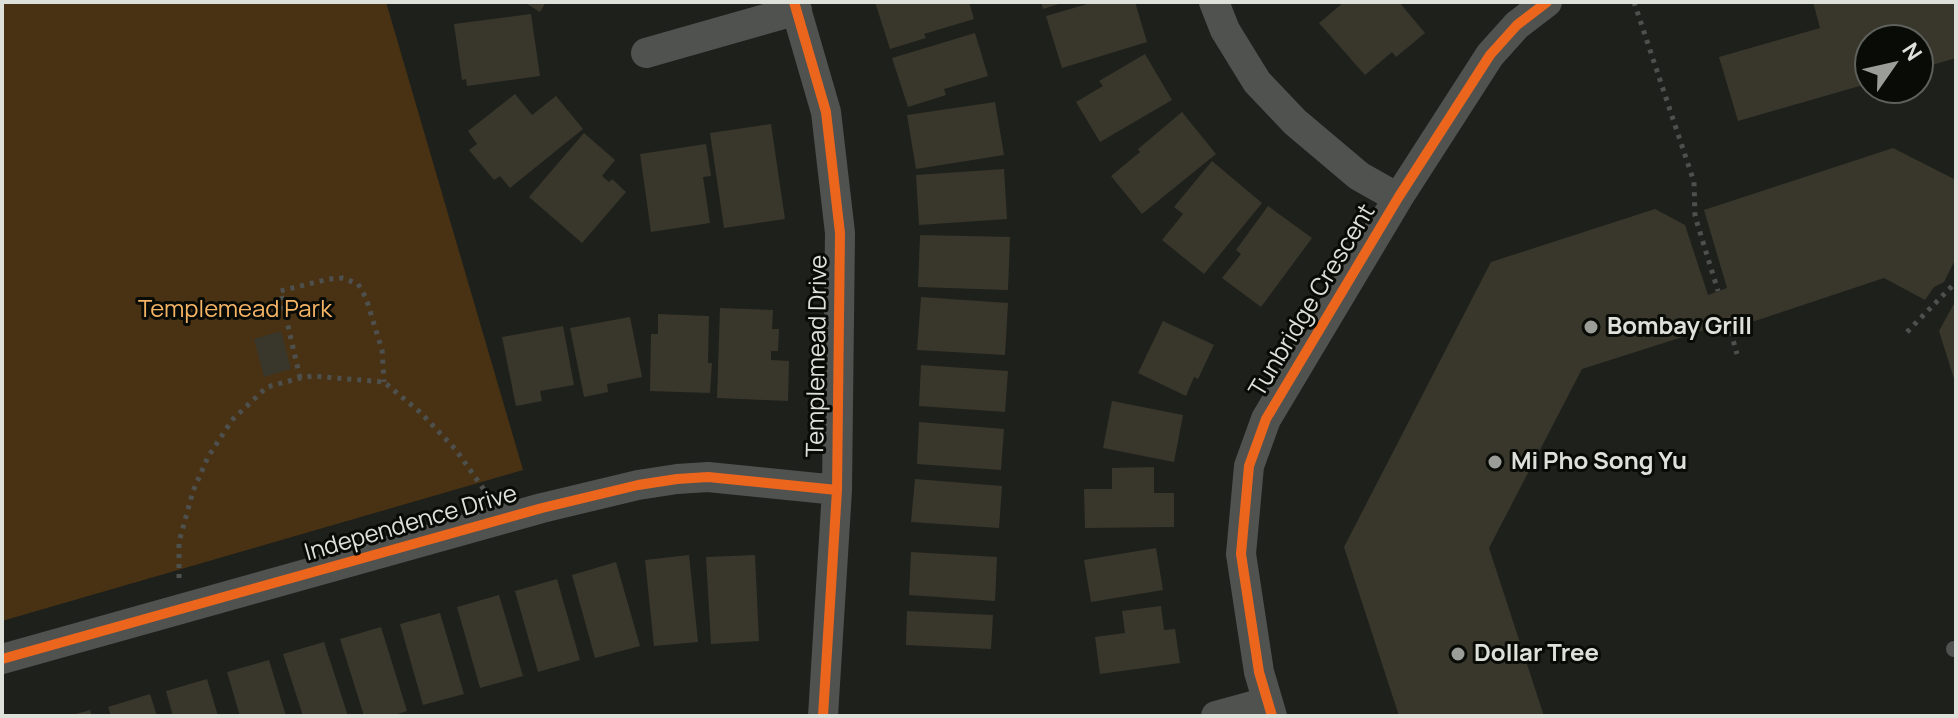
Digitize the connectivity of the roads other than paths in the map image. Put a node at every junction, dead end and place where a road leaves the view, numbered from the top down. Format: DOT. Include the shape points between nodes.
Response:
graph roads {
  1 [pos="1214,2"];
  2 [pos="1547,2"];
  3 [pos="795,6"];
  4 [pos="646,53"];
  5 [pos="1398,198"];
  6 [pos="837,490"];
  7 [pos="2,659"];
  8 [pos="1270,709"];
  9 [pos="823,716"];
  10 [pos="1216,716"];
  1 -- 5 [label="street" via="1257,82 1359,176"];
  2 -- 5 [label="street, Tunbridge Crescent" via="1490,55"];
  3 -- 4 [label="street"];
  3 -- 6 [label="street, Templemead Drive" via="826,112 840,233"];
  5 -- 8 [label="street, Tunbridge Crescent" via="1266,419 1249,466 1241,554 1259,672"];
  6 -- 7 [label="street, Independence Drive" via="708,477 595,494"];
  6 -- 9 [label="street, Templemead Drive"];
  8 -- 10 [label="street"];
}
